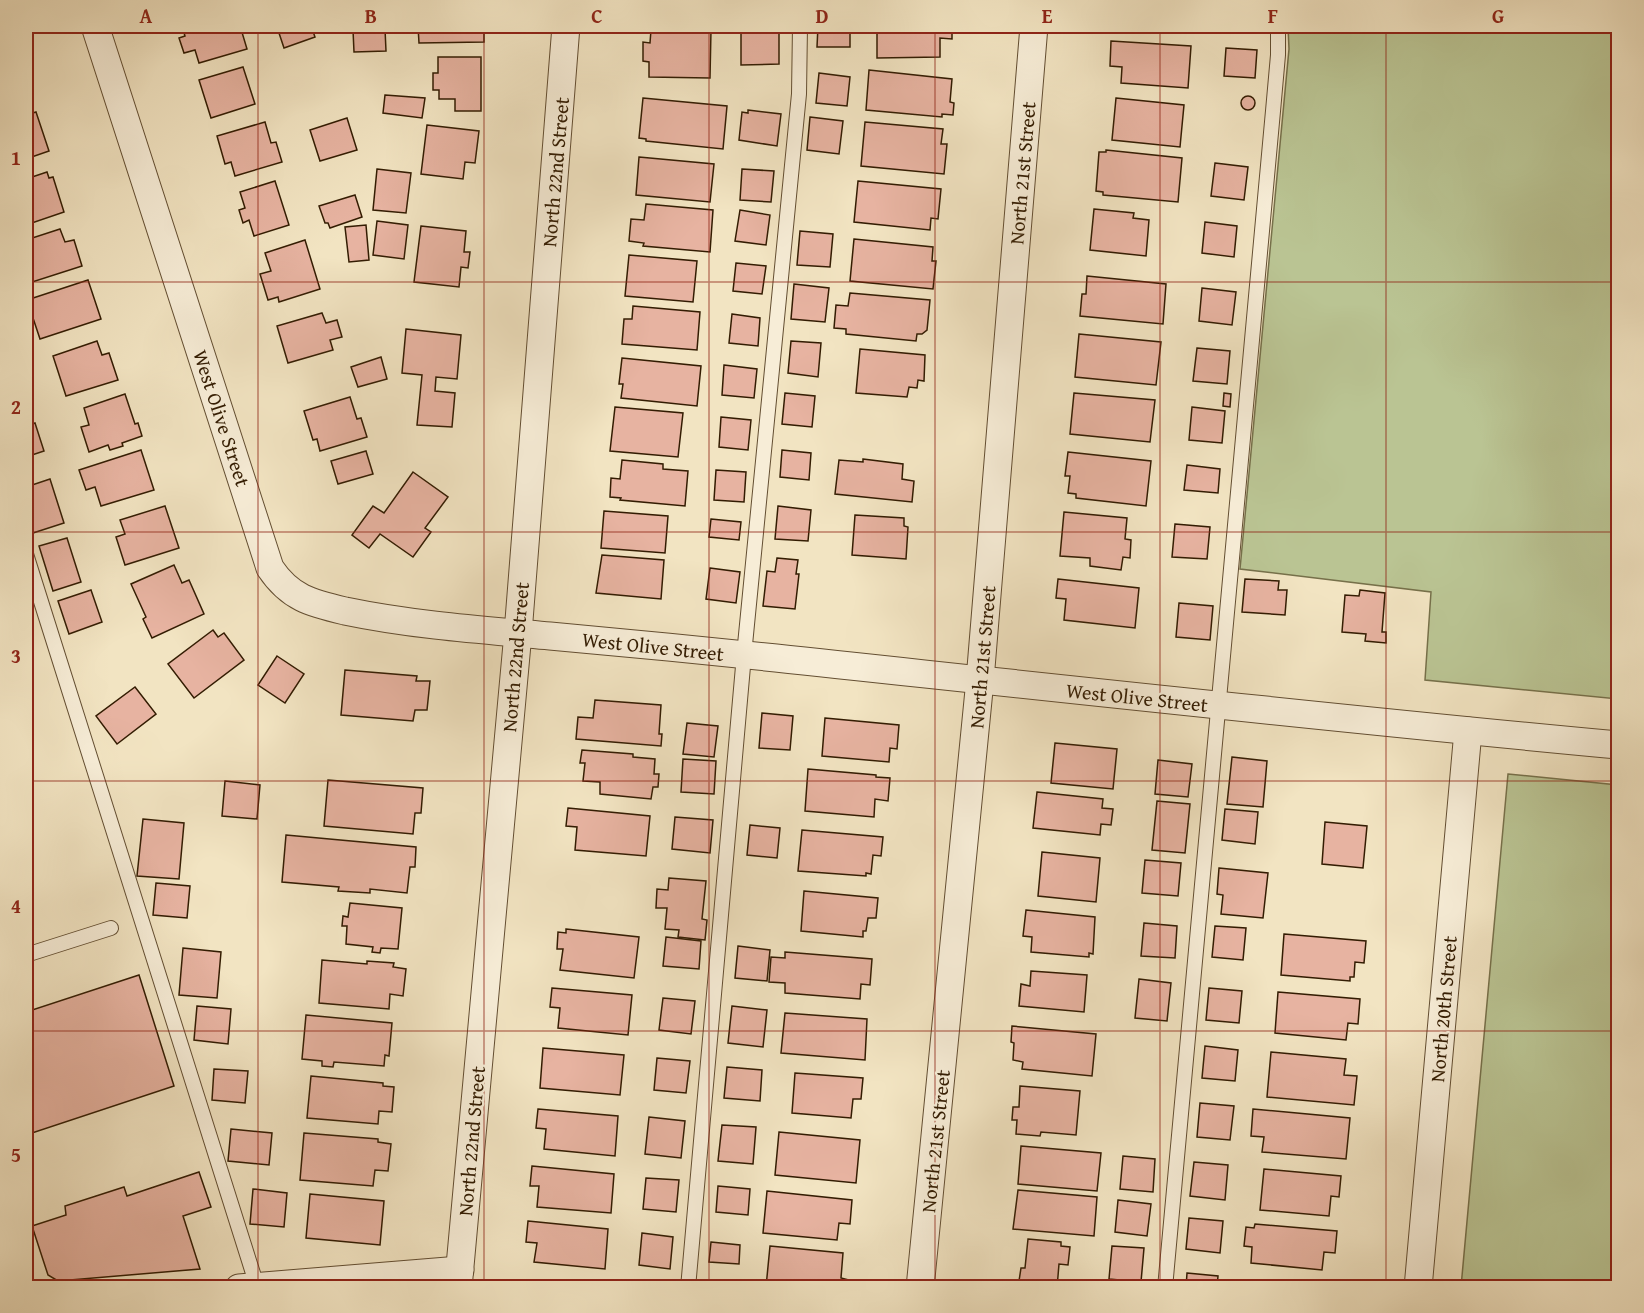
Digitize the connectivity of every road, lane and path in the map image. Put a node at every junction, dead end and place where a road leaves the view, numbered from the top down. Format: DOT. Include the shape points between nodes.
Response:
graph roads {
  1 [pos="95,26"];
  2 [pos="566,26"];
  3 [pos="800,26"];
  4 [pos="1034,26"];
  5 [pos="1278,26"];
  6 [pos="26,554"];
  7 [pos="518,633"];
  8 [pos="744,655"];
  9 [pos="981,680"];
  10 [pos="1218,705"];
  11 [pos="1468,731"];
  12 [pos="1618,745"];
  13 [pos="111,928"];
  14 [pos="26,955"];
  15 [pos="459,1279"];
  16 [pos="248,1287"];
  17 [pos="688,1287"];
  18 [pos="920,1287"];
  19 [pos="1165,1287"];
  20 [pos="1418,1287"];
  1 -- 7 [label="street, West Olive Street" via="270,568 280,583 305,600 343,610"];
  2 -- 7 [label="street, North 22nd Street"];
  3 -- 8 [label="lane" via="799,94"];
  4 -- 9 [label="street, North 21st Street"];
  5 -- 10 [label="lane"];
  6 -- 16 [label="lane"];
  7 -- 8 [label="street, West Olive Street"];
  7 -- 15 [label="street, North 22nd Street"];
  8 -- 9 [label="street, West Olive Street"];
  8 -- 17 [label="lane"];
  9 -- 10 [label="street, West Olive Street"];
  9 -- 18 [label="street, North 21st Street"];
  10 -- 11 [label="street, West Olive Street"];
  10 -- 19 [label="lane"];
  11 -- 12 [label="street, West Olive Street"];
  11 -- 20 [label="street, North 20th Street"];
  13 -- 14 [label="lane"];
  15 -- 16 [label="street"];
}
